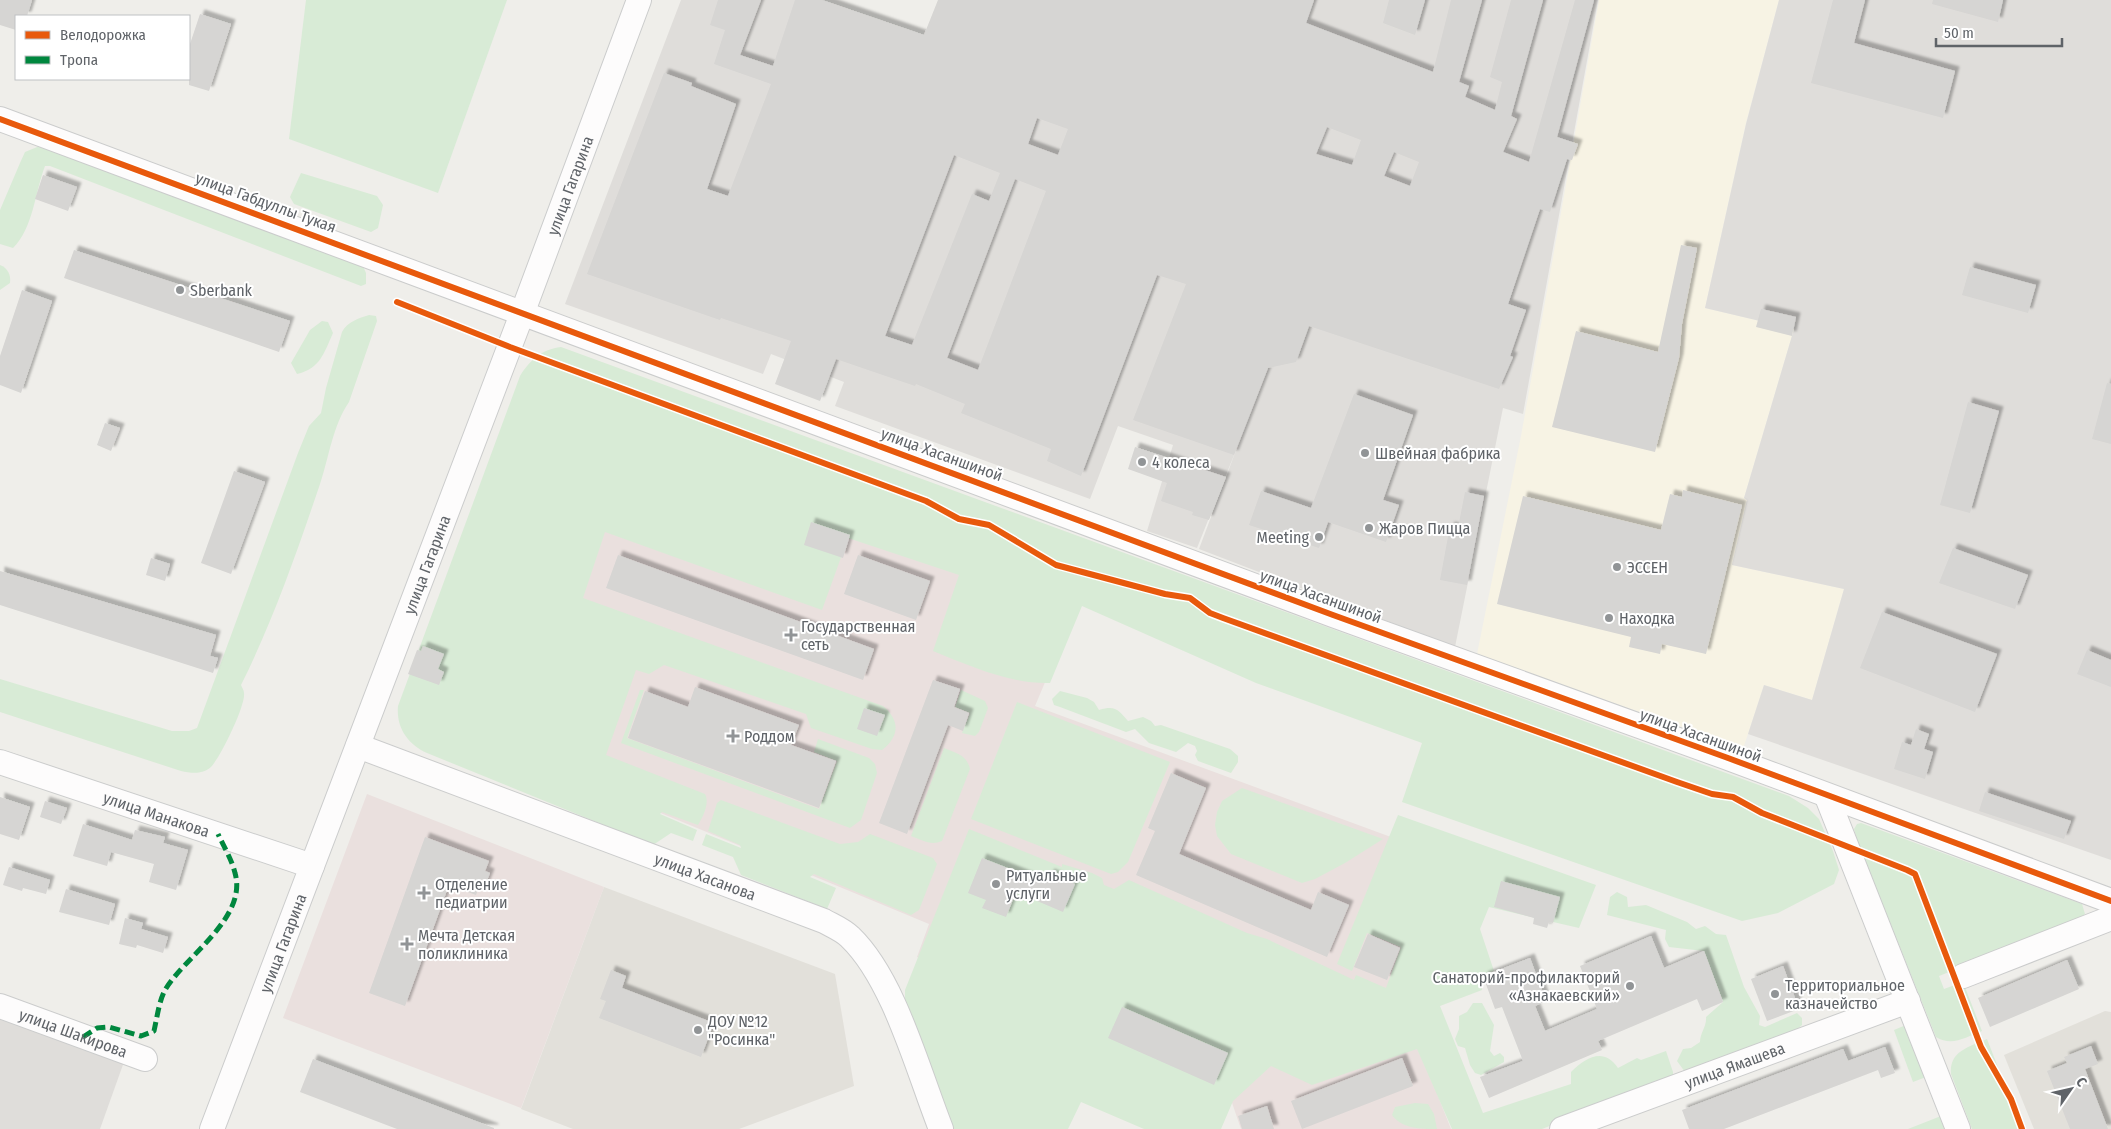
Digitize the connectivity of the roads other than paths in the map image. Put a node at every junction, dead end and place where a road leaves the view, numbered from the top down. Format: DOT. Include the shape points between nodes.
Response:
graph roads {
  1 [pos="639,0"];
  2 [pos="0,119"];
  3 [pos="522,314"];
  4 [pos="358,746"];
  5 [pos="0,762"];
  6 [pos="1827,797"];
  7 [pos="312,866"];
  8 [pos="2111,901"];
  9 [pos="2111,918"];
  10 [pos="1963,976"];
  11 [pos="1908,1001"];
  12 [pos="0,1006"];
  13 [pos="145,1059"];
  14 [pos="212,1129"];
  15 [pos="940,1129"];
  16 [pos="1562,1129"];
  17 [pos="1958,1129"];
  1 -- 3 [label="street, улица Гагарина"];
  2 -- 3 [label="street, улица Габдуллы Тукая"];
  3 -- 4 [label="street, улица Гагарина"];
  3 -- 6 [label="street, улица Хасаншиной"];
  4 -- 7 [label="street, улица Гагарина"];
  4 -- 15 [label="street, улица Хасанова" via="824,921 845,933 865,955 890,996"];
  5 -- 7 [label="street, улица Манакова"];
  6 -- 8 [label="street, улица Хасаншиной"];
  6 -- 11 [label="street"];
  7 -- 14 [label="street, улица Гагарина"];
  9 -- 10 [label="street"];
  11 -- 16 [label="street, улица Ямашева"];
  11 -- 17 [label="street"];
  12 -- 13 [label="street, улица Шакирова"];
}
